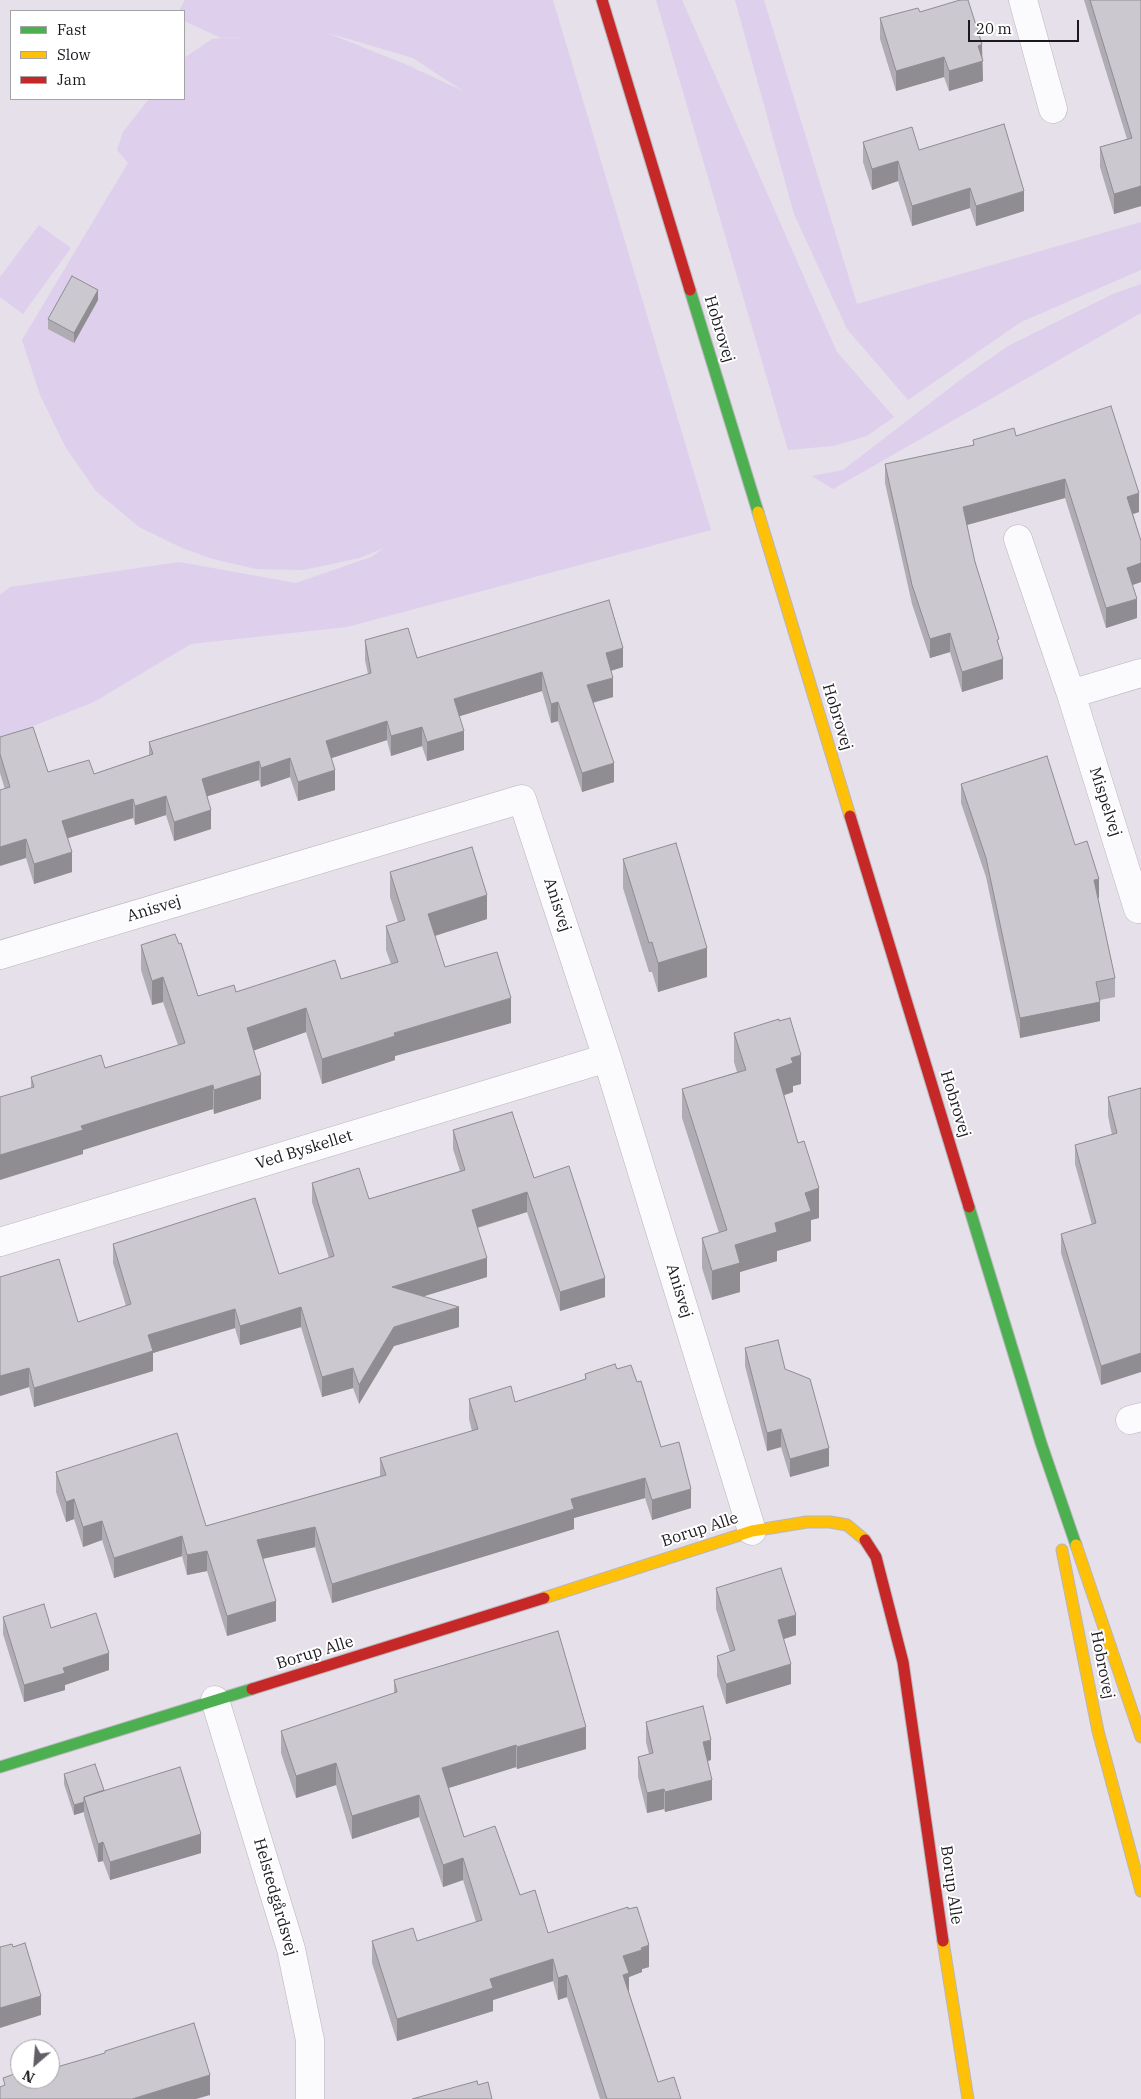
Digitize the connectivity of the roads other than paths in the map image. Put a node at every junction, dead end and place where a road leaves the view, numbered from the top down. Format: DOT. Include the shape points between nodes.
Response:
graph roads {
  1 [pos="602,0"];
  2 [pos="1023,0"];
  3 [pos="1053,109"];
  4 [pos="1018,539"];
  5 [pos="1141,672"];
  6 [pos="1071,694"];
  7 [pos="1140,913"];
  8 [pos="0,955"];
  9 [pos="607,1058"];
  10 [pos="0,1242"];
  11 [pos="1041,1443"];
  12 [pos="752,1531"];
  13 [pos="215,1700"];
  14 [pos="1141,1737"];
  15 [pos="0,1767"];
  16 [pos="1141,1891"];
  17 [pos="310,2099"];
  18 [pos="968,2099"];
  1 -- 11 [label="main road, Hobrovej"];
  2 -- 3 [label="street"];
  4 -- 6 [label="street, Mispelvej"];
  5 -- 6 [label="street"];
  6 -- 7 [label="street, Mispelvej"];
  8 -- 9 [label="street, Anisvej" via="522,799"];
  9 -- 10 [label="street, Ved Byskellet"];
  9 -- 12 [label="street, Anisvej"];
  11 -- 14 [label="main road, Hobrovej"];
  11 -- 16 [label="main road, Hobrovej" via="1098,1731"];
  12 -- 13 [label="main road, Borup Alle" via="306,1674"];
  12 -- 18 [label="main road, Borup Alle" via="807,1522 848,1525 863,1536 876,1557 903,1662"];
  13 -- 15 [label="main road, Borup Alle"];
  13 -- 17 [label="street, Helstedgårdsvej" via="291,1949 310,2040"];
}
